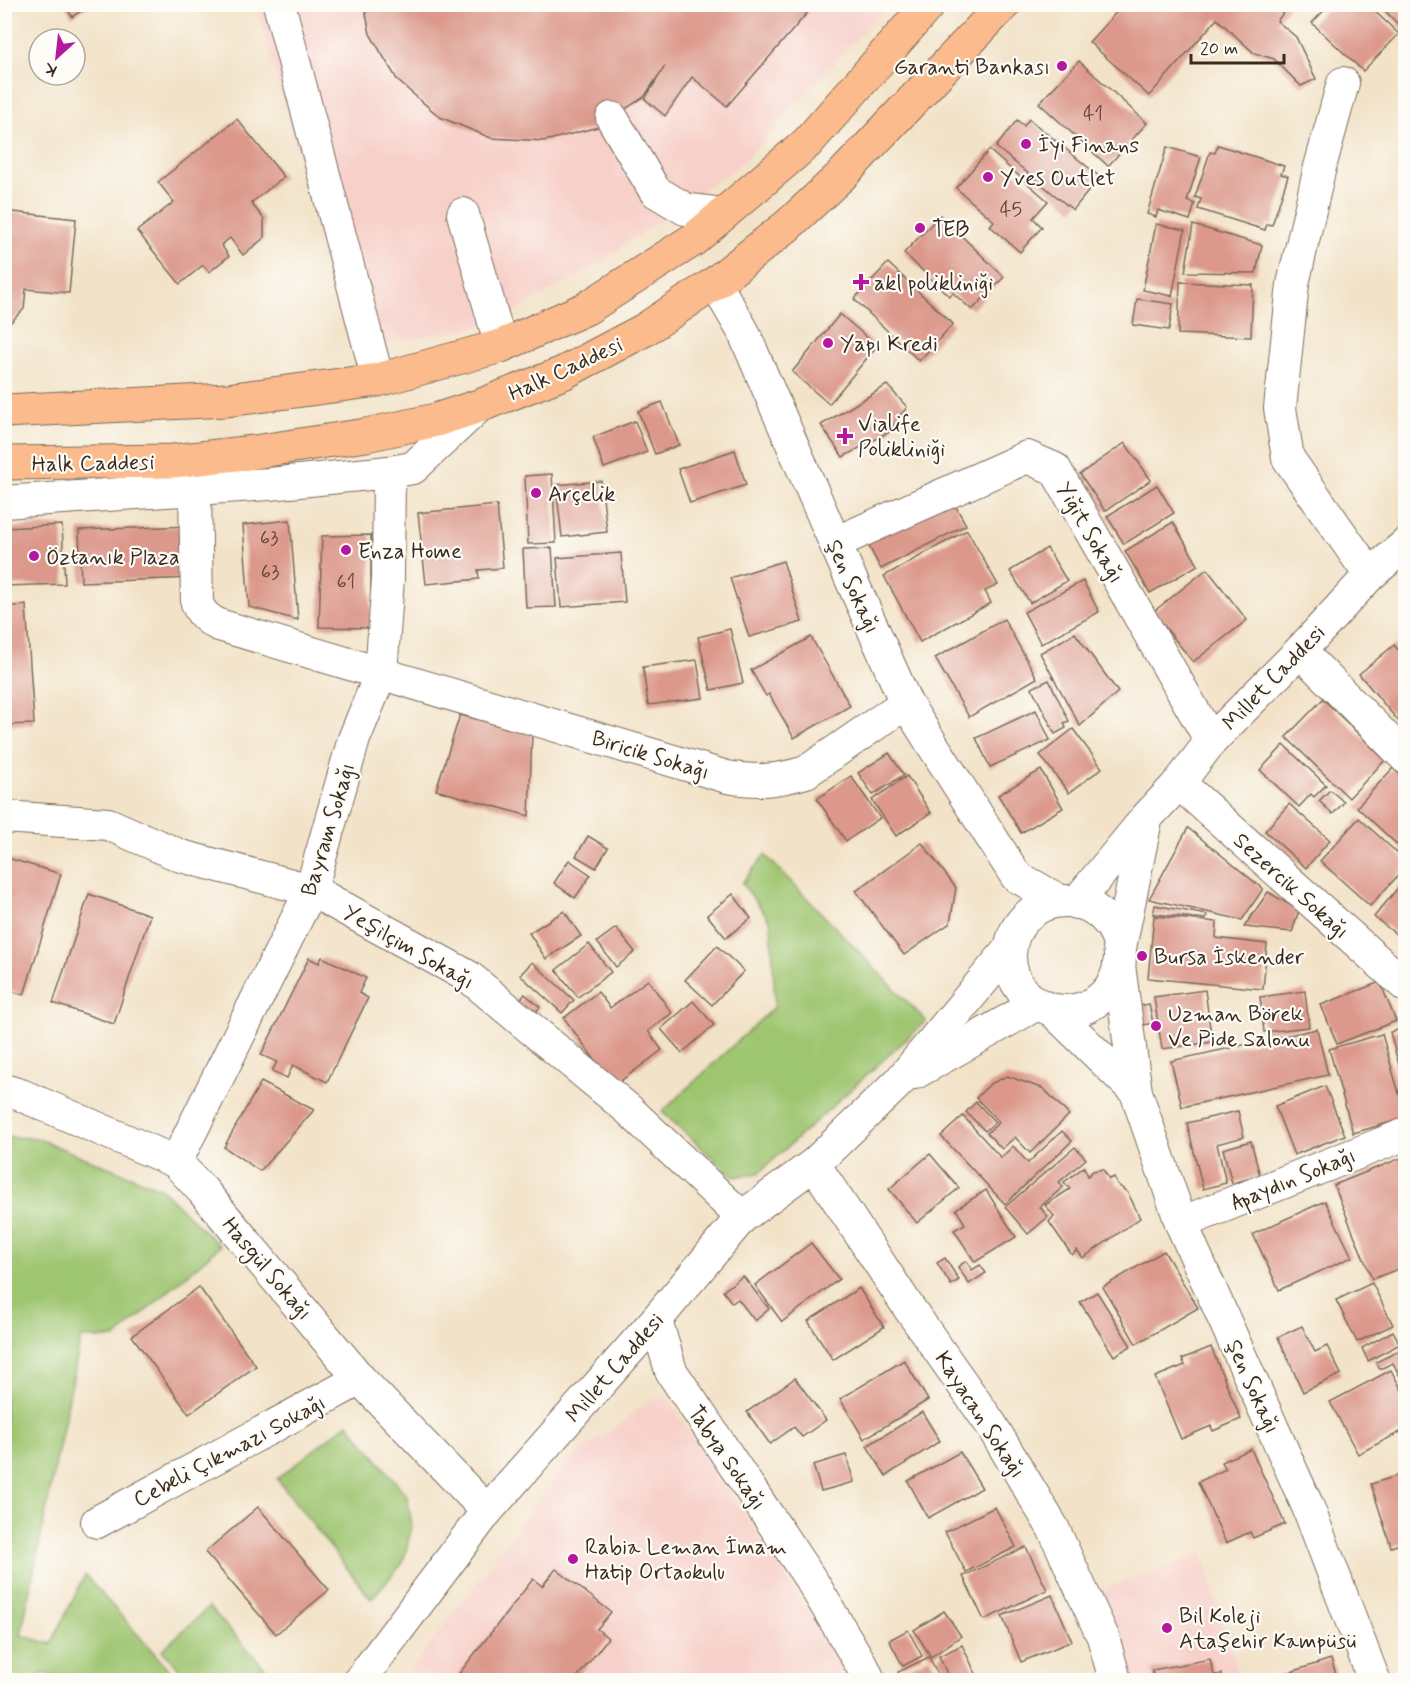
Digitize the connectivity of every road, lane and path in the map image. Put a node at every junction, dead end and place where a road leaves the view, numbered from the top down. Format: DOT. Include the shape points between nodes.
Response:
graph roads {
  1 [pos="279,4"];
  2 [pos="929,4"];
  3 [pos="1004,4"];
  4 [pos="1343,82"];
  5 [pos="612,118"];
  6 [pos="463,214"];
  7 [pos="724,214"];
  8 [pos="715,283"];
  9 [pos="501,346"];
  10 [pos="378,380"];
  11 [pos="479,406"];
  12 [pos="4,411"];
  13 [pos="4,463"];
  14 [pos="389,472"];
  15 [pos="195,489"];
  16 [pos="4,502"];
  17 [pos="835,543"];
  18 [pos="1406,544"];
  19 [pos="1370,575"];
  20 [pos="1300,651"];
  21 [pos="381,673"];
  22 [pos="906,703"];
  23 [pos="1211,741"];
  24 [pos="1406,758"];
  25 [pos="1179,783"];
  26 [pos="1147,816"];
  27 [pos="4,817"];
  28 [pos="1016,876"];
  29 [pos="311,890"];
  30 [pos="1068,902"];
  31 [pos="1013,939"];
  32 [pos="1120,957"];
  33 [pos="1406,986"];
  34 [pos="1045,1007"];
  35 [pos="899,1082"];
  36 [pos="4,1090"];
  37 [pos="1136,1092"];
  38 [pos="1406,1134"];
  39 [pos="176,1162"];
  40 [pos="814,1164"];
  41 [pos="742,1217"];
  42 [pos="1180,1223"];
  43 [pos="656,1320"];
  44 [pos="360,1379"];
  45 [pos="487,1511"];
  46 [pos="97,1522"];
  47 [pos="360,1680"];
  48 [pos="869,1680"];
  49 [pos="1115,1680"];
  50 [pos="1374,1680"];
  1 -- 10 [label="street"];
  2 -- 7 [label="main road, Halk Caddesi" via="807,143"];
  3 -- 8 [label="main road, Halk Caddesi" via="842,175"];
  4 -- 19 [label="street" via="1293,284 1280,408 1288,458"];
  5 -- 7 [label="street" via="655,191 685,209"];
  6 -- 9 [label="street"];
  7 -- 9 [label="main road, Halk Caddesi" via="693,240 587,308"];
  8 -- 11 [label="main road, Halk Caddesi" via="644,330 563,373"];
  8 -- 17 [label="street, Şen Sokağı" via="743,331"];
  9 -- 10 [label="main road, Halk Caddesi"];
  10 -- 12 [label="main road, Halk Caddesi" via="227,400"];
  11 -- 13 [label="main road, Halk Caddesi" via="366,435 254,452 173,461"];
  11 -- 14 [label="street" via="413,468"];
  14 -- 15 [label="street"];
  14 -- 21 [label="street, Bayram Sokağı" via="388,579"];
  15 -- 16 [label="street"];
  15 -- 21 [label="street, Biricik Sokağı" via="197,603 204,616 219,625"];
  17 -- 22 [label="street, Şen Sokağı"];
  17 -- 23 [label="street, Yiğit Sokağı" via="1027,457 1055,469"];
  18 -- 19 [label="street, Millet Caddesi"];
  19 -- 20 [label="street, Millet Caddesi"];
  20 -- 23 [label="street, Millet Caddesi"];
  20 -- 24 [label="street"];
  21 -- 22 [label="street, Biricik Sokağı" via="747,780 768,781 806,772"];
  21 -- 29 [label="street, Bayram Sokağı" via="354,739"];
  22 -- 28 [label="street, Şen Sokağı"];
  23 -- 25 [label="street, Millet Caddesi"];
  25 -- 26 [label="street, Millet Caddesi"];
  25 -- 33 [label="street, Sezercik Sokağı"];
  26 -- 30 [label="street, Millet Caddesi"];
  26 -- 32 [label="street"];
  27 -- 29 [label="street, Yeşilçim Sokağı" via="108,824 181,856"];
  28 -- 30 [label="street, Şen Sokağı"];
  28 -- 31 [label="street"];
  29 -- 39 [label="street, Bayram Sokağı"];
  29 -- 41 [label="street, Yeşilçim Sokağı" via="469,977 629,1110"];
  30 -- 31 [label="street" via="1042,906 1026,916"];
  30 -- 32 [label="street" via="1092,908 1105,919 1114,933"];
  31 -- 34 [label="street" via="1010,965 1015,980 1024,994"];
  31 -- 35 [label="street"];
  32 -- 34 [label="street" via="1114,983 1103,997 1070,1011"];
  32 -- 37 [label="street, Şen Sokağı"];
  34 -- 35 [label="street"];
  34 -- 37 [label="street, Şen Sokağı"];
  35 -- 40 [label="street, Millet Caddesi"];
  36 -- 39 [label="street, Hasgül Sokağı"];
  37 -- 42 [label="street, Şen Sokağı"];
  38 -- 42 [label="street, Apaydın Sokağı"];
  39 -- 44 [label="street, Hasgül Sokağı"];
  40 -- 41 [label="street, Millet Caddesi"];
  40 -- 49 [label="street, Kayacan Sokağı" via="990,1423 1053,1528 1103,1637"];
  41 -- 43 [label="street, Millet Caddesi"];
  42 -- 50 [label="street, Şen Sokağı" via="1308,1507"];
  43 -- 45 [label="street, Millet Caddesi"];
  43 -- 48 [label="street, Tabya Sokağı" via="671,1371 813,1583"];
  44 -- 45 [label="street, Hasgül Sokağı"];
  44 -- 46 [label="street, Cebeli Çıkmazı Sokağı"];
  45 -- 47 [label="street, Millet Caddesi"];
}
